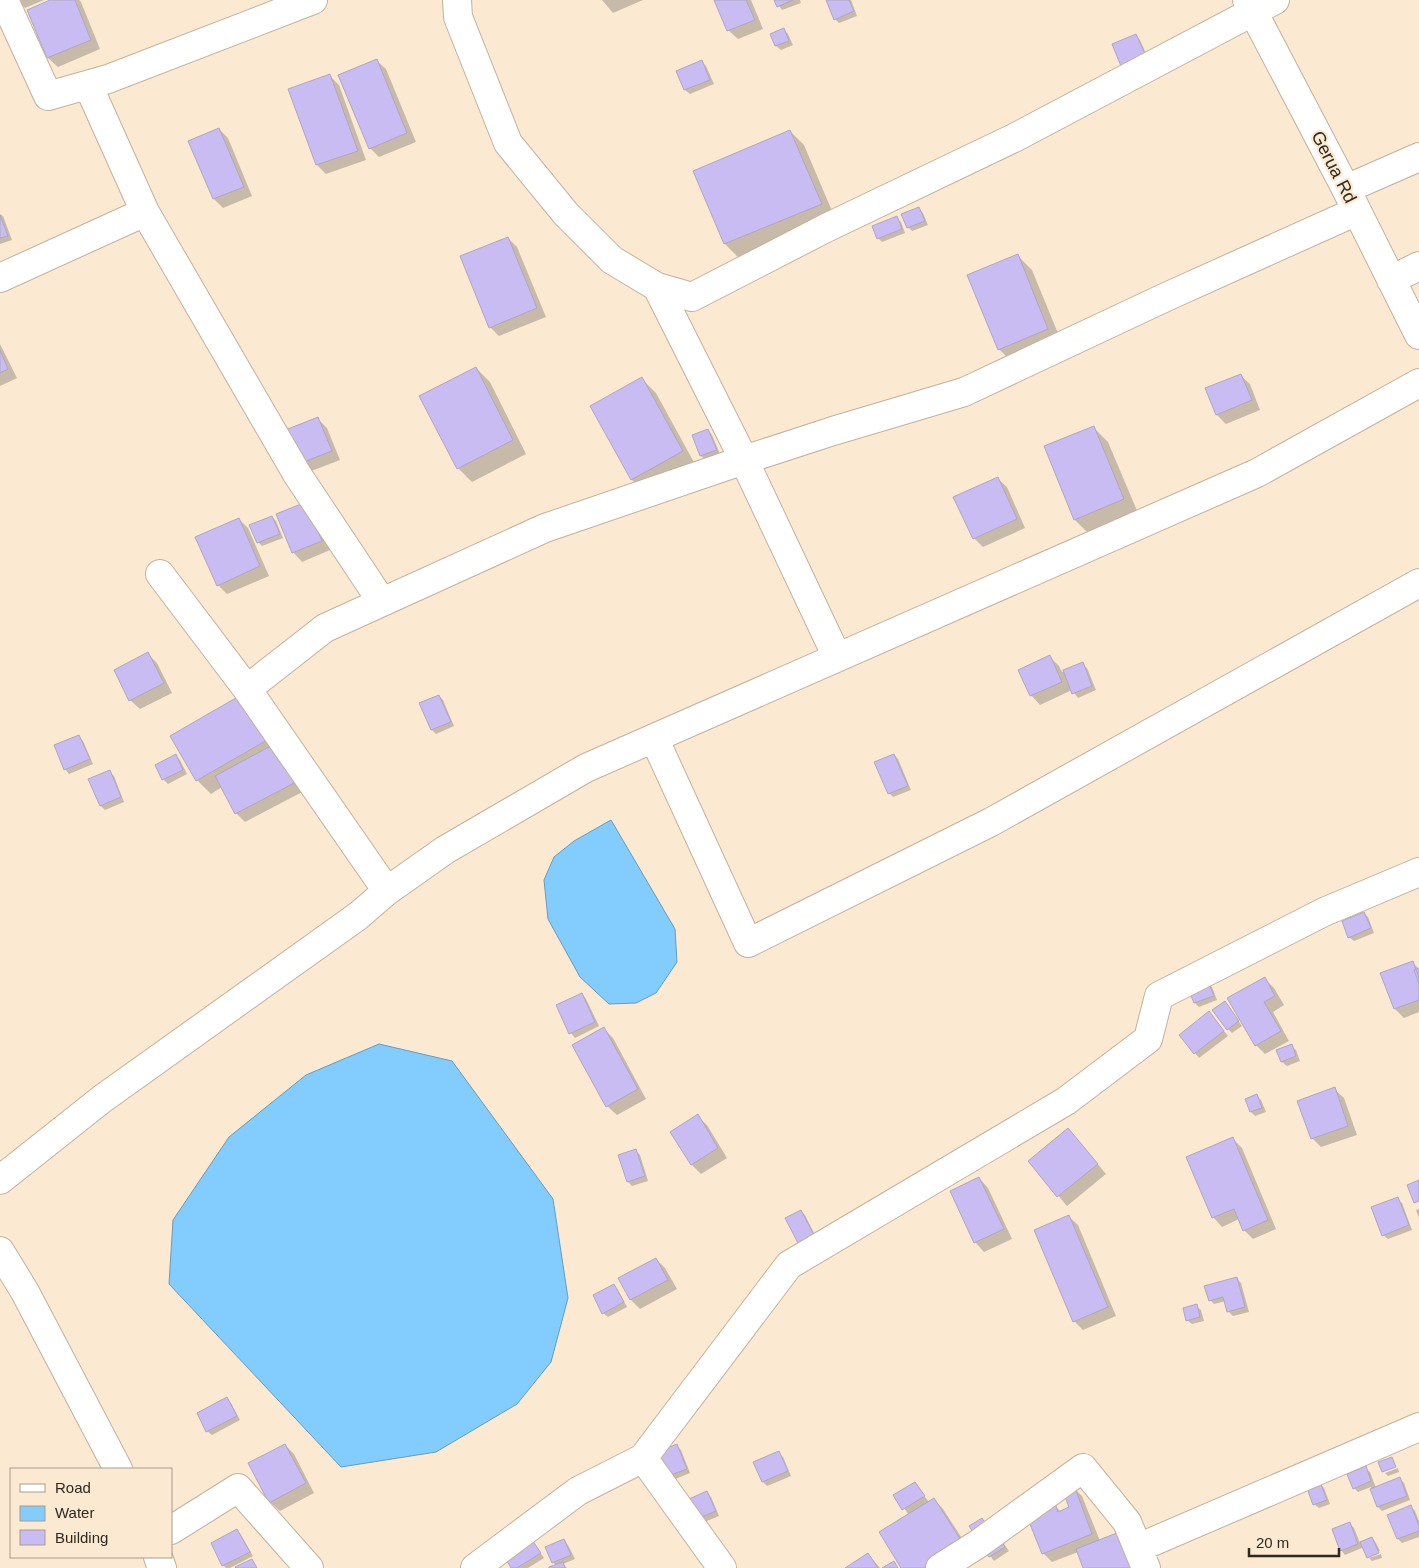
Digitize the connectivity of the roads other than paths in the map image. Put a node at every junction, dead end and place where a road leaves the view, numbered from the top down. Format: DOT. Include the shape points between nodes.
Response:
graph roads {
  1 [pos="4,0"];
  2 [pos="313,0"];
  3 [pos="457,0"];
  4 [pos="1258,4"];
  5 [pos="88,85"];
  6 [pos="1419,158"];
  7 [pos="1352,200"];
  8 [pos="145,212"];
  9 [pos="1419,266"];
  10 [pos="0,278"];
  11 [pos="1392,280"];
  12 [pos="657,287"];
  13 [pos="1419,335"];
  14 [pos="1419,383"];
  15 [pos="744,460"];
  16 [pos="160,574"];
  17 [pos="1419,583"];
  18 [pos="382,602"];
  19 [pos="836,657"];
  20 [pos="247,689"];
  21 [pos="654,738"];
  22 [pos="1419,872"];
  23 [pos="387,891"];
  24 [pos="0,1180"];
  25 [pos="0,1251"];
  26 [pos="1419,1427"];
  27 [pos="643,1458"];
  28 [pos="117,1468"];
  29 [pos="172,1529"];
  30 [pos="1142,1558"];
  31 [pos="309,1568"];
  32 [pos="475,1568"];
  33 [pos="722,1568"];
  34 [pos="940,1568"];
  1 -- 5 [label="street" via="48,96"];
  2 -- 5 [label="street"];
  3 -- 12 [label="street" via="458,17 508,142 566,214 612,260"];
  4 -- 7 [label="street, Gerua Rd"];
  4 -- 12 [label="street" via="1014,138 826,228 692,297"];
  5 -- 8 [label="street"];
  6 -- 7 [label="street"];
  7 -- 11 [label="street, Gerua Rd"];
  7 -- 15 [label="street" via="1166,297 964,392"];
  8 -- 10 [label="street"];
  8 -- 18 [label="street" via="297,474"];
  9 -- 11 [label="street"];
  11 -- 13 [label="street, Gerua Rd"];
  12 -- 15 [label="street"];
  14 -- 19 [label="street" via="1257,473"];
  15 -- 18 [label="street" via="545,528"];
  15 -- 19 [label="street"];
  16 -- 20 [label="street"];
  17 -- 21 [label="street" via="991,822 748,943"];
  18 -- 20 [label="street" via="325,628"];
  19 -- 21 [label="street"];
  20 -- 23 [label="street"];
  21 -- 23 [label="street" via="586,768 445,850"];
  22 -- 27 [label="street" via="1324,912 1160,996 1148,1039 1066,1101 789,1265"];
  23 -- 24 [label="street" via="358,916 102,1099"];
  25 -- 28 [label="street"];
  26 -- 30 [label="street"];
  27 -- 32 [label="street" via="578,1490"];
  27 -- 33 [label="street"];
  29 -- 31 [label="street" via="238,1488"];
  30 -- 34 [label="street" via="1127,1522 1083,1468"];
}
